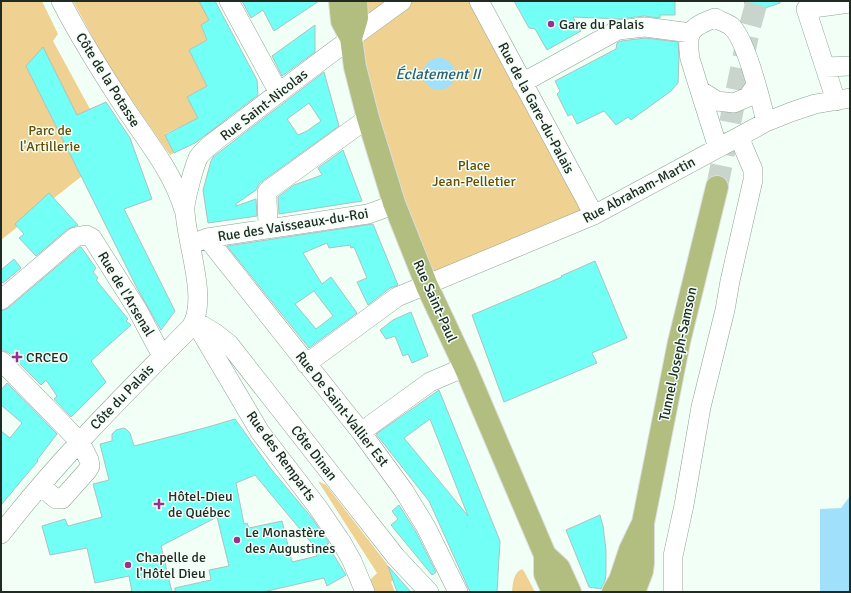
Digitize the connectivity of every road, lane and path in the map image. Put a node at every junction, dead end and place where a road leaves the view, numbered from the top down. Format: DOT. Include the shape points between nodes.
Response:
graph roads {
  1 [pos="61,1"];
  2 [pos="229,1"];
  3 [pos="340,1"];
  4 [pos="356,1"];
  5 [pos="402,1"];
  6 [pos="479,1"];
  7 [pos="850,3"];
  8 [pos="691,33"];
  9 [pos="351,38"];
  10 [pos="850,66"];
  11 [pos="825,67"];
  12 [pos="522,83"];
  13 [pos="756,85"];
  14 [pos="701,91"];
  15 [pos="279,93"];
  16 [pos="843,100"];
  17 [pos="368,118"];
  18 [pos="766,122"];
  19 [pos="739,137"];
  20 [pos="718,148"];
  21 [pos="159,157"];
  22 [pos="198,158"];
  23 [pos="716,187"];
  24 [pos="394,203"];
  25 [pos="184,210"];
  26 [pos="594,215"];
  27 [pos="268,228"];
  28 [pos="199,241"];
  29 [pos="427,286"];
  30 [pos="1,300"];
  31 [pos="195,321"];
  32 [pos="162,356"];
  33 [pos="1,361"];
  34 [pos="306,364"];
  35 [pos="465,367"];
  36 [pos="361,432"];
  37 [pos="80,442"];
  38 [pos="41,486"];
  39 [pos="644,523"];
  40 [pos="1,534"];
  41 [pos="545,555"];
  42 [pos="366,592"];
  43 [pos="429,592"];
  44 [pos="458,592"];
  45 [pos="552,592"];
  46 [pos="570,592"];
  47 [pos="613,592"];
  48 [pos="634,592"];
  49 [pos="673,592"];
  1 -- 21 [label="street, Côte de la Potasse" via="105,78"];
  2 -- 15 [label="street"];
  3 -- 9 [label="main road, Rue Saint-Paul" via="342,20"];
  4 -- 9 [label="main road, Rue Saint-Paul" via="357,18"];
  5 -- 9 [label="street, Rue Saint-Nicolas"];
  6 -- 12 [label="street, Rue de la Gare-du-Palais"];
  7 -- 11 [label="street" via="806,9"];
  8 -- 12 [label="street" via="645,27 618,30"];
  8 -- 13 [label="street" via="698,24 715,18 731,26 740,37"];
  8 -- 14 [label="street" via="688,45 690,59"];
  9 -- 15 [label="street, Rue Saint-Nicolas"];
  9 -- 17 [label="main road, Rue Saint-Paul" via="355,67"];
  10 -- 11 [label="street"];
  11 -- 16 [label="street"];
  12 -- 26 [label="street, Rue de la Gare-du-Palais"];
  13 -- 14 [label="street" via="748,97 734,103 717,102"];
  13 -- 18 [label="street"];
  14 -- 20 [label="street"];
  15 -- 22 [label="street, Rue Saint-Nicolas"];
  16 -- 18 [label="street, Rue Abraham-Martin" via="815,104"];
  17 -- 24 [label="main road, Rue Saint-Paul"];
  17 -- 27 [label="street" via="270,189 267,196"];
  18 -- 19 [label="street, Rue Abraham-Martin"];
  19 -- 20 [label="street, Rue Abraham-Martin"];
  19 -- 49 [label="street" via="753,170 753,180 701,407 673,556"];
  20 -- 26 [label="street, Rue Abraham-Martin"];
  21 -- 22 [label="street, Côte de la Potasse" via="169,164 179,166 190,164"];
  21 -- 25 [label="street, Côte de la Potasse" via="177,188"];
  22 -- 25 [label="street"];
  23 -- 39 [label="main road, Tunnel Joseph-Samson" via="679,342"];
  24 -- 27 [label="street, Rue des Vaisseaux-du-Roi" via="368,214"];
  24 -- 29 [label="main road, Rue Saint-Paul"];
  25 -- 28 [label="street"];
  26 -- 29 [label="street, Rue Abraham-Martin"];
  27 -- 28 [label="street, Rue des Vaisseaux-du-Roi"];
  28 -- 31 [label="street"];
  28 -- 34 [label="street, Rue De Saint-Vallier Est"];
  29 -- 34 [label="street, Rue Abraham-Martin" via="398,297"];
  29 -- 35 [label="main road, Rue Saint-Paul"];
  30 -- 32 [label="street, Rue de l'Arsenal" via="75,237 86,235 92,238 137,309"];
  31 -- 32 [label="street, Côte du Palais"];
  31 -- 42 [label="street, Rue des Remparts" via="260,432 342,543"];
  31 -- 43 [label="street, Côte Dinan" via="229,344 396,557"];
  32 -- 37 [label="street, Côte du Palais"];
  33 -- 37 [label="street"];
  34 -- 36 [label="street, Rue De Saint-Vallier Est"];
  35 -- 36 [label="street" via="430,382"];
  35 -- 41 [label="main road, Rue Saint-Paul"];
  36 -- 44 [label="street, Rue De Saint-Vallier Est" via="415,506"];
  37 -- 38 [label="street, Côte du Palais"];
  37 -- 38 [label="street" via="90,466 66,495 62,499 56,499"];
  38 -- 40 [label="street, Côte du Palais"];
  39 -- 47 [label="main road, Tunnel Joseph-Samson"];
  39 -- 48 [label="main road, Tunnel Joseph-Samson" via="642,571"];
  41 -- 45 [label="main road, Rue Saint-Paul" via="545,574"];
  41 -- 46 [label="main road, Rue Saint-Paul" via="559,568"];
}
